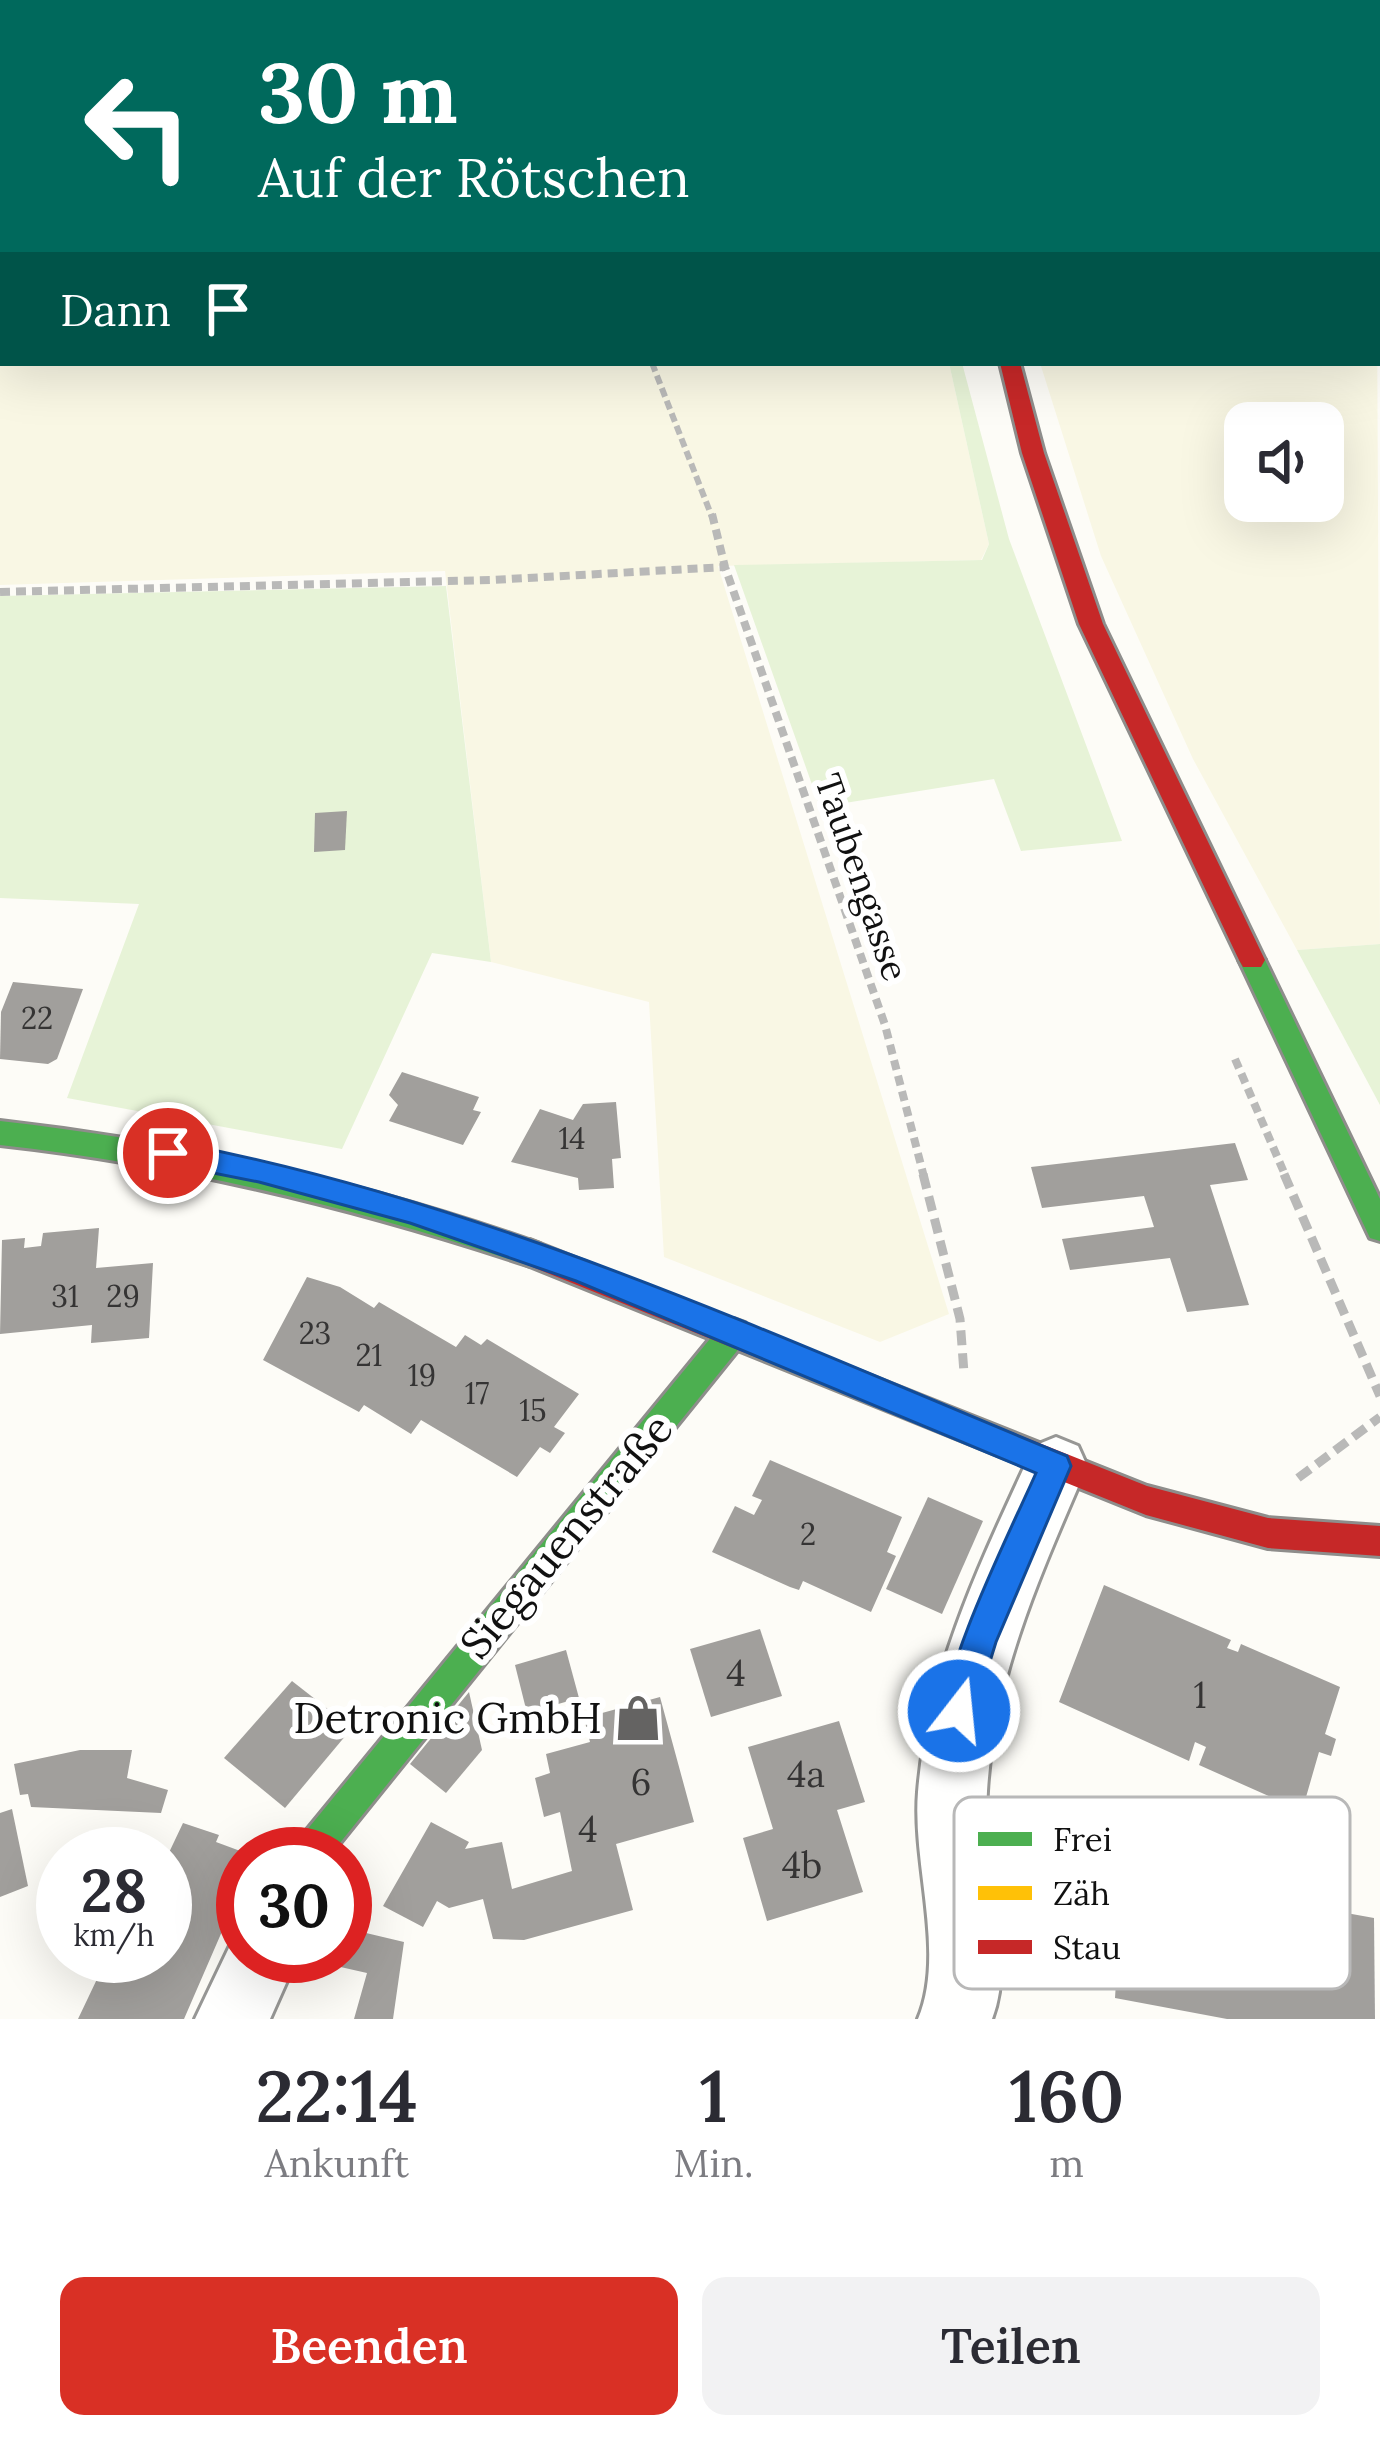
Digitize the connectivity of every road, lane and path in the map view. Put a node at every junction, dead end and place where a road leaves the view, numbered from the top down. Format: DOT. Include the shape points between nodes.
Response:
graph roads {
  1 [pos="653,366"];
  2 [pos="1011,366"];
  3 [pos="725,567"];
  4 [pos="0,592"];
  5 [pos="0,1133"];
  6 [pos="1380,1229"];
  7 [pos="734,1332"];
  8 [pos="1380,1417"];
  9 [pos="945,1419"];
  10 [pos="1055,1466"];
  11 [pos="1255,1530"];
  12 [pos="1380,1541"];
  13 [pos="325,1827"];
  14 [pos="954,1881"];
  15 [pos="249,1983"];
  16 [pos="967,1989"];
  17 [pos="232,2019"];
  18 [pos="955,2019"];
  1 -- 3 [label="path, Taubengasse" via="709,504"];
  2 -- 6 [label="main road" via="1091,625"];
  3 -- 4 [label="path"];
  3 -- 9 [label="path, Taubengasse" via="885,1025 961,1319 965,1371"];
  5 -- 7 [label="main road" via="76,1137 280,1176 410,1211"];
  7 -- 9 [label="main road"];
  7 -- 13 [label="main road, Siegauenstraße"];
  8 -- 11 [label="path" via="1292,1483"];
  9 -- 10 [label="main road"];
  10 -- 11 [label="main road"];
  10 -- 14 [label="street" via="979,1642 959,1711"];
  11 -- 12 [label="main road"];
  15 -- 17 [label="street"];
  16 -- 18 [label="street"];
}
